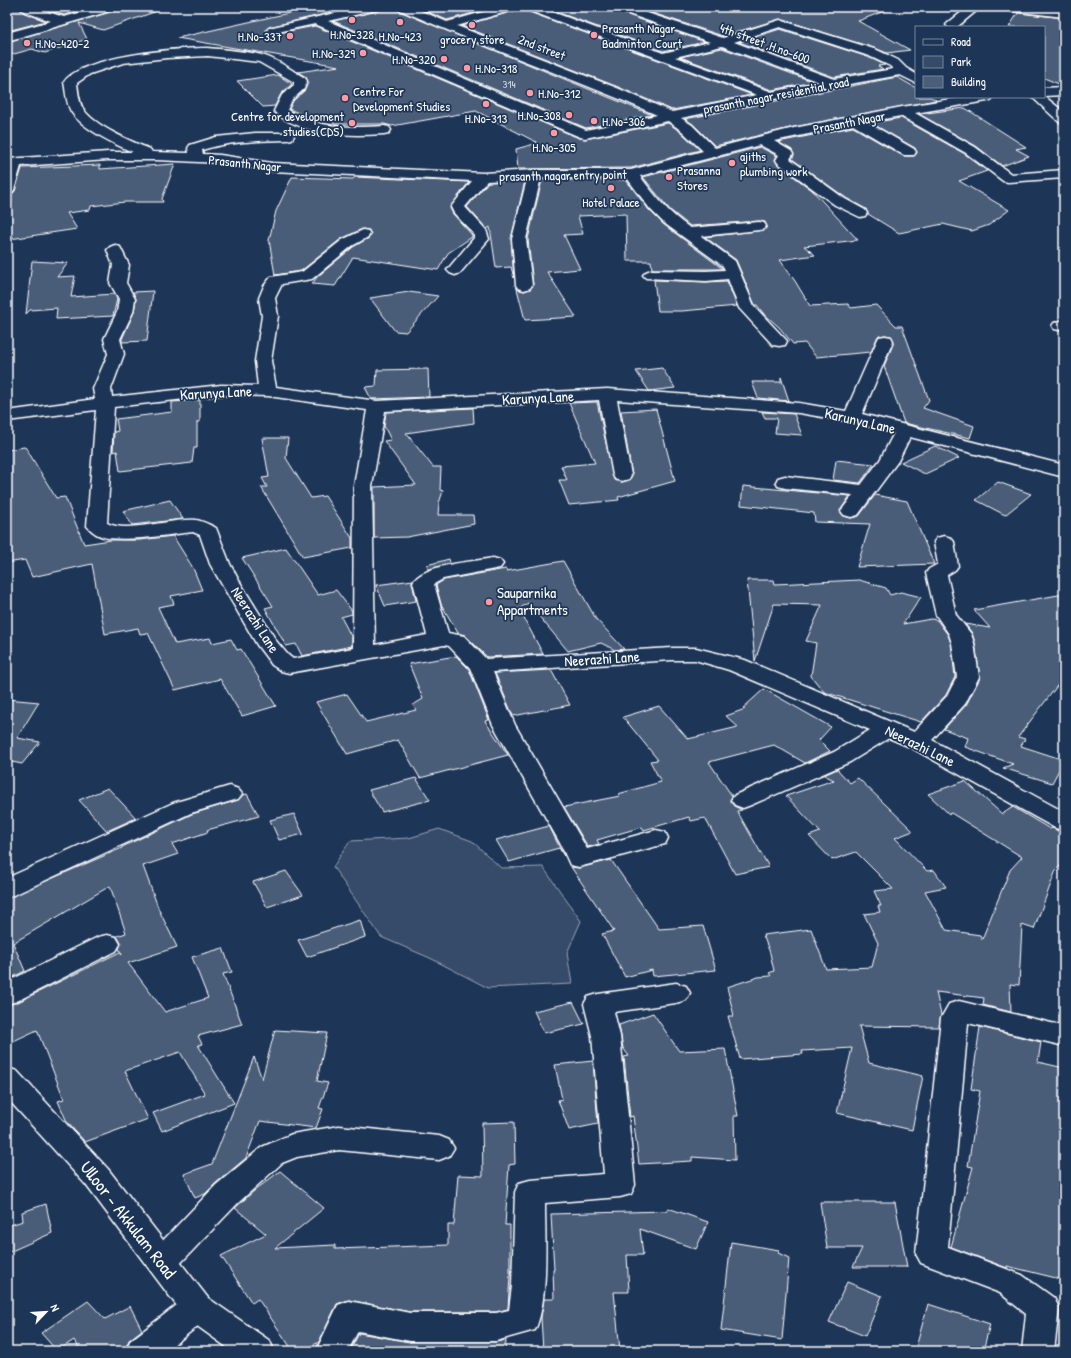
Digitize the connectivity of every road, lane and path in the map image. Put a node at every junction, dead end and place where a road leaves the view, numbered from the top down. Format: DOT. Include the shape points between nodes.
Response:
graph roads {
  1 [pos="25,7"];
  2 [pos="113,7"];
  3 [pos="377,7"];
  4 [pos="402,7"];
  5 [pos="513,7"];
  6 [pos="529,7"];
  7 [pos="618,7"];
  8 [pos="975,7"];
  9 [pos="1004,7"];
  10 [pos="1018,8"];
  11 [pos="1064,14"];
  12 [pos="63,21"];
  13 [pos="318,21"];
  14 [pos="952,25"];
  15 [pos="446,26"];
  16 [pos="273,30"];
  17 [pos="7,37"];
  18 [pos="723,42"];
  19 [pos="662,57"];
  20 [pos="902,71"];
  21 [pos="915,78"];
  22 [pos="833,83"];
  23 [pos="1064,91"];
  24 [pos="1045,92"];
  25 [pos="773,96"];
  26 [pos="968,98"];
  27 [pos="1039,98"];
  28 [pos="948,99"];
  29 [pos="902,111"];
  30 [pos="670,116"];
  31 [pos="1064,118"];
  32 [pos="856,121"];
  33 [pos="384,130"];
  34 [pos="287,136"];
  35 [pos="762,140"];
  36 [pos="909,152"];
  37 [pos="712,153"];
  38 [pos="158,156"];
  39 [pos="197,158"];
  40 [pos="11,162"];
  41 [pos="535,174"];
  42 [pos="631,174"];
  43 [pos="1064,174"];
  44 [pos="483,177"];
  45 [pos="7,190"];
  46 [pos="860,213"];
  47 [pos="759,226"];
  48 [pos="690,233"];
  49 [pos="363,234"];
  50 [pos="115,250"];
  51 [pos="455,270"];
  52 [pos="734,274"];
  53 [pos="652,275"];
  54 [pos="524,285"];
  55 [pos="779,341"];
  56 [pos="885,341"];
  57 [pos="268,391"];
  58 [pos="607,394"];
  59 [pos="105,403"];
  60 [pos="377,406"];
  61 [pos="7,416"];
  62 [pos="852,417"];
  63 [pos="904,431"];
  64 [pos="1064,471"];
  65 [pos="622,475"];
  66 [pos="785,482"];
  67 [pos="866,490"];
  68 [pos="851,511"];
  69 [pos="944,542"];
  70 [pos="493,564"];
  71 [pos="439,639"];
  72 [pos="364,653"];
  73 [pos="480,666"];
  74 [pos="887,729"];
  75 [pos="918,742"];
  76 [pos="230,794"];
  77 [pos="743,800"];
  78 [pos="1064,822"];
  79 [pos="656,838"];
  80 [pos="7,888"];
  81 [pos="106,944"];
  82 [pos="676,993"];
  83 [pos="7,994"];
  84 [pos="1064,1036"];
  85 [pos="12,1091"];
  86 [pos="439,1148"];
  87 [pos="162,1262"];
  88 [pos="197,1308"];
  89 [pos="142,1351"];
  90 [pos="258,1351"];
  91 [pos="332,1351"];
  92 [pos="1038,1351"];
  1 -- 12 [label="street"];
  2 -- 12 [label="street"];
  3 -- 13 [label="street"];
  4 -- 15 [label="street, 2nd street"];
  5 -- 15 [label="street"];
  6 -- 19 [label="street"];
  7 -- 18 [label="street, 4th street ,H.no-600"];
  8 -- 14 [label="street"];
  9 -- 10 [label="street"];
  10 -- 11 [label="street"];
  12 -- 17 [label="street"];
  13 -- 16 [label="street"];
  13 -- 30 [label="street, prasanth nagar residential road" via="585,134"];
  15 -- 30 [label="street, 2nd street"];
  18 -- 19 [label="street"];
  18 -- 20 [label="street" via="780,23 873,53 894,63"];
  18 -- 22 [label="street, 4th street ,H.no-600"];
  19 -- 25 [label="street"];
  20 -- 21 [label="street"];
  20 -- 22 [label="street, prasanth nagar residential road"];
  22 -- 25 [label="street, prasanth nagar residential road"];
  23 -- 24 [label="street"];
  25 -- 30 [label="street, prasanth nagar residential road"];
  26 -- 28 [label="street, Prasanth Nagar"];
  27 -- 31 [label="street"];
  28 -- 29 [label="street, Prasanth Nagar"];
  29 -- 32 [label="street, Prasanth Nagar"];
  29 -- 43 [label="street" via="956,142 1008,178"];
  30 -- 37 [label="street, 2nd street" via="687,128"];
  32 -- 35 [label="street, Prasanth Nagar"];
  32 -- 36 [label="street"];
  33 -- 38 [label="street" via="323,130 294,120 280,111 286,98 300,86 301,81 262,59 208,52 168,54 86,71 70,82 77,111 122,143"];
  34 -- 39 [label="street" via="216,141 195,148"];
  35 -- 37 [label="street, Prasanth Nagar"];
  35 -- 46 [label="street" via="786,154 783,160 840,202"];
  37 -- 42 [label="street, prasanth nagar entry point"];
  38 -- 39 [label="street, Prasanth Nagar"];
  38 -- 40 [label="street, Prasanth Nagar" via="108,156"];
  39 -- 44 [label="street, Prasanth Nagar" via="272,167"];
  40 -- 45 [label="street"];
  41 -- 42 [label="street, prasanth nagar entry point"];
  41 -- 44 [label="street, prasanth nagar entry point"];
  41 -- 54 [label="street" via="520,239"];
  42 -- 48 [label="street" via="669,220"];
  44 -- 51 [label="street" via="458,207 481,234 482,239"];
  47 -- 48 [label="street"];
  48 -- 52 [label="street" via="730,264"];
  49 -- 57 [label="street" via="347,243 307,276 277,280 272,286 267,298 270,316 263,361"];
  50 -- 59 [label="street" via="121,265 118,283 127,298 112,339 116,354 102,389"];
  52 -- 53 [label="street"];
  52 -- 55 [label="street" via="747,308"];
  56 -- 62 [label="street"];
  57 -- 59 [label="street, Karunya Lane" via="221,390"];
  57 -- 60 [label="street, Karunya Lane"];
  58 -- 60 [label="street, Karunya Lane"];
  58 -- 62 [label="street, Karunya Lane" via="799,408"];
  58 -- 65 [label="street"];
  59 -- 61 [label="street, Karunya Lane"];
  59 -- 72 [label="street, Neerazhi Lane" via="97,526 108,532 195,526 209,532 228,580 268,645 280,660 289,666"];
  60 -- 72 [label="street" via="364,486"];
  62 -- 63 [label="street, Karunya Lane"];
  63 -- 64 [label="street, Karunya Lane"];
  63 -- 67 [label="street" via="889,461"];
  66 -- 67 [label="street"];
  67 -- 68 [label="street"];
  69 -- 75 [label="street" via="948,566 936,573 946,615 964,643 968,677 957,699"];
  70 -- 71 [label="street" via="437,574 423,582"];
  71 -- 72 [label="street, Neerazhi Lane"];
  71 -- 73 [label="street, Neerazhi Lane" via="456,641"];
  73 -- 74 [label="street, Neerazhi Lane" via="696,654 737,665"];
  73 -- 79 [label="street" via="504,726 579,859"];
  74 -- 75 [label="street, Neerazhi Lane"];
  74 -- 77 [label="street" via="842,757"];
  75 -- 78 [label="street, Neerazhi Lane"];
  76 -- 80 [label="street" via="182,808"];
  81 -- 83 [label="street"];
  82 -- 91 [label="street" via="598,1004 606,1036 620,1185 530,1192 528,1286 524,1320 496,1327 410,1327 349,1316"];
  84 -- 92 [label="street" via="959,1011 955,1018 932,1254 1011,1284 1043,1308"];
  85 -- 87 [label="street, Ulloor - Akkulam Road" via="97,1177"];
  86 -- 87 [label="street" via="339,1138 292,1146 272,1155 227,1194"];
  87 -- 88 [label="street, Ulloor - Akkulam Road"];
  88 -- 89 [label="street"];
  88 -- 90 [label="street, Ulloor - Akkulam Road"];
}
